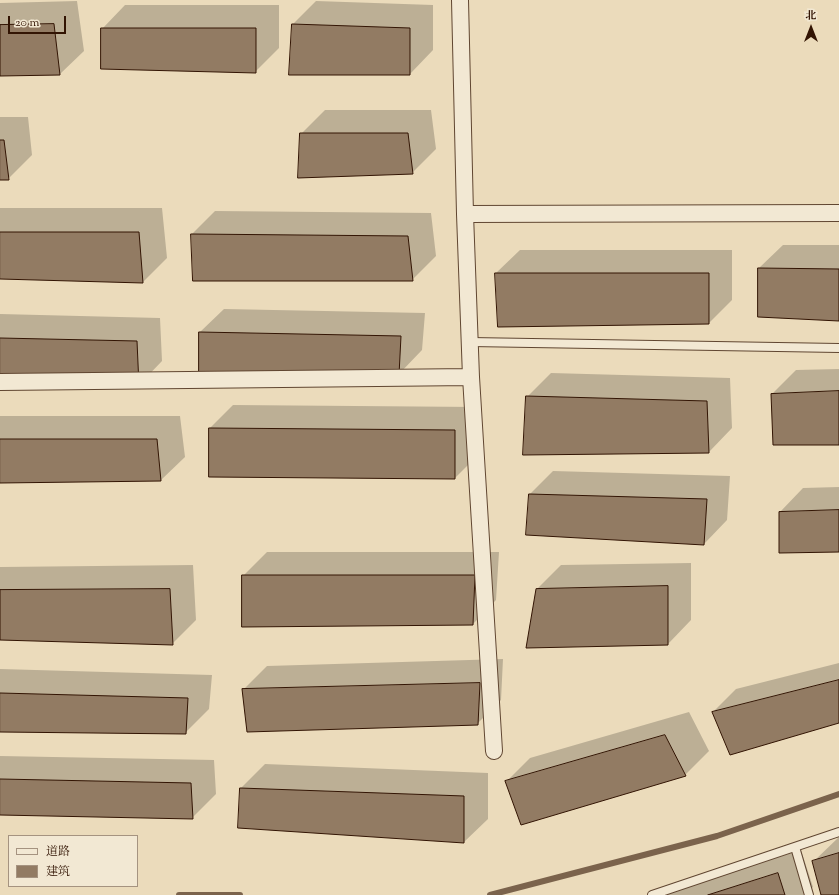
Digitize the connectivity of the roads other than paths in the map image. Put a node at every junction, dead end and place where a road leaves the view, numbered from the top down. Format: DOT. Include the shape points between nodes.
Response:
graph roads {
  1 [pos="460,0"];
  2 [pos="839,213"];
  3 [pos="465,214"];
  4 [pos="470,342"];
  5 [pos="839,348"];
  6 [pos="471,377"];
  7 [pos="0,382"];
  8 [pos="494,751"];
  9 [pos="839,832"];
  10 [pos="795,847"];
  11 [pos="652,895"];
  12 [pos="809,895"];
  1 -- 3 [label="street"];
  2 -- 3 [label="street"];
  3 -- 4 [label="street"];
  4 -- 5 [label="lane"];
  4 -- 6 [label="street"];
  6 -- 7 [label="street"];
  6 -- 8 [label="street"];
  9 -- 10 [label="lane"];
  10 -- 11 [label="lane"];
  10 -- 12 [label="lane"];
}
